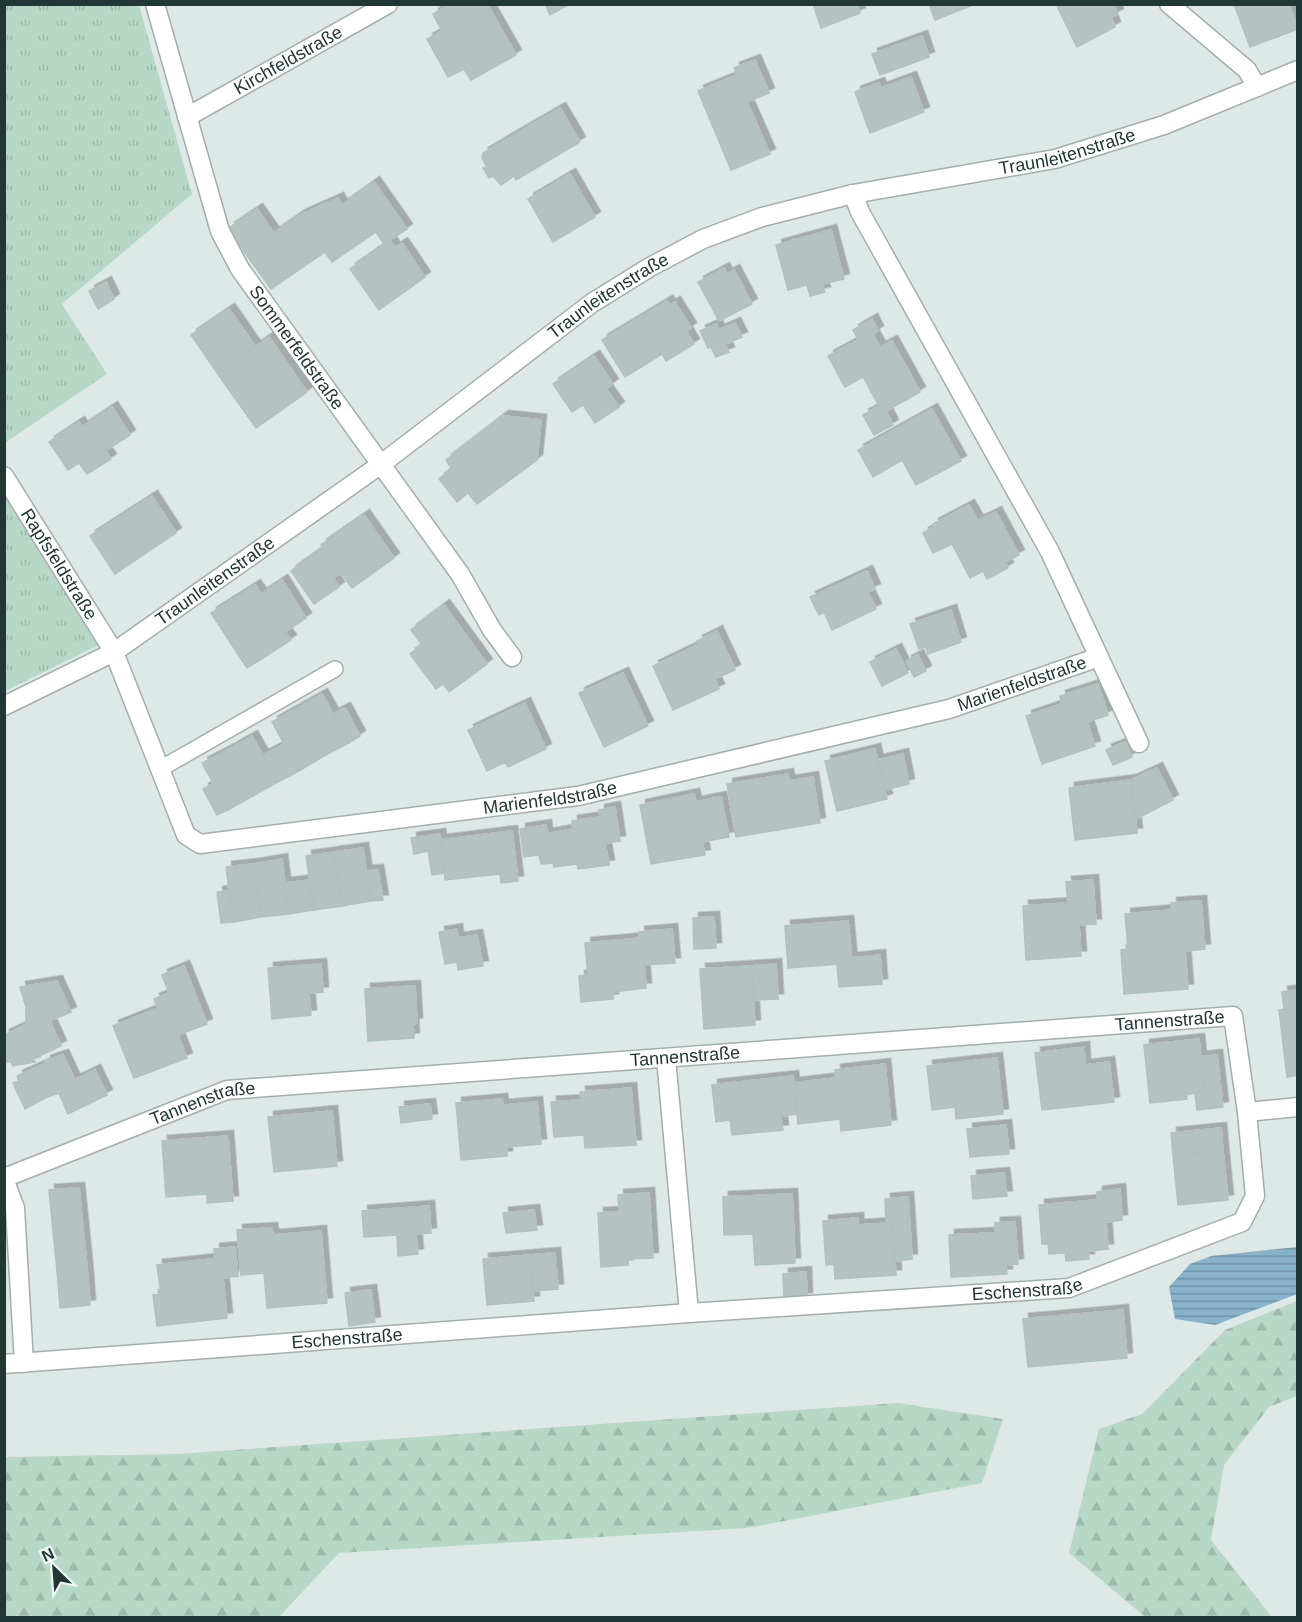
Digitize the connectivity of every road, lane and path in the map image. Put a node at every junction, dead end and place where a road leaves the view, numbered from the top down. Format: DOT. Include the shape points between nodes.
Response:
graph roads {
  1 [pos="155,4"];
  2 [pos="388,4"];
  3 [pos="1169,4"];
  4 [pos="1298,70"];
  5 [pos="1257,87"];
  6 [pos="187,117"];
  7 [pos="853,194"];
  8 [pos="380,465"];
  9 [pos="4,476"];
  10 [pos="114,652"];
  11 [pos="513,657"];
  12 [pos="1099,657"];
  13 [pos="335,669"];
  14 [pos="4,706"];
  15 [pos="1139,743"];
  16 [pos="160,769"];
  17 [pos="666,1058"];
  18 [pos="1298,1107"];
  19 [pos="1247,1112"];
  20 [pos="4,1178"];
  21 [pos="689,1313"];
  22 [pos="24,1363"];
  23 [pos="4,1364"];
  1 -- 6 [label="street, Sommerfeldstraße"];
  2 -- 6 [label="street, Kirchfeldstraße"];
  3 -- 5 [label="street" via="1247,70"];
  4 -- 5 [label="street, Traunleitenstraße"];
  5 -- 7 [label="street, Traunleitenstraße" via="1164,125 1055,159"];
  6 -- 8 [label="street, Sommerfeldstraße" via="220,231 240,269"];
  7 -- 8 [label="street, Traunleitenstraße" via="762,217 703,239 650,267 592,303"];
  7 -- 12 [label="street, Marienfeldstraße" via="1050,552"];
  8 -- 10 [label="street, Traunleitenstraße"];
  8 -- 11 [label="street, Sommerfeldstraße" via="460,574 492,630"];
  9 -- 10 [label="street, Rapfsfeldstraße"];
  10 -- 14 [label="street, Traunleitenstraße"];
  10 -- 16 [label="street, Marienfeldstraße"];
  12 -- 15 [label="street, Marienfeldstraße"];
  12 -- 16 [label="street, Marienfeldstraße" via="949,709 578,796 200,844 186,835"];
  13 -- 16 [label="lane"];
  17 -- 19 [label="street, Tannenstraße" via="1233,1016"];
  17 -- 20 [label="street, Tannenstraße" via="227,1090"];
  17 -- 21 [label="street"];
  18 -- 19 [label="street"];
  19 -- 21 [label="street, Eschenstraße" via="1255,1196 1242,1222 1069,1288"];
  20 -- 22 [label="street, Tannenstraße" via="15,1208"];
  21 -- 22 [label="street, Eschenstraße"];
  22 -- 23 [label="street, Eschenstraße"];
}
